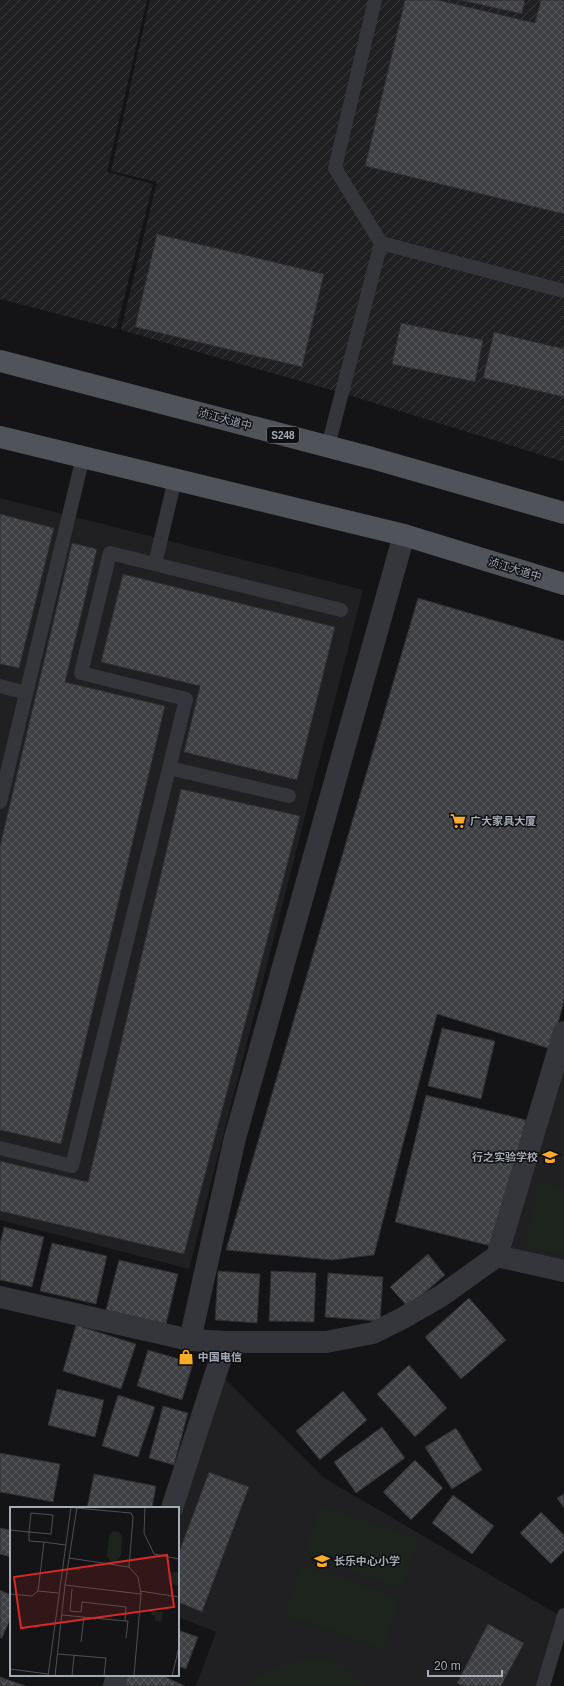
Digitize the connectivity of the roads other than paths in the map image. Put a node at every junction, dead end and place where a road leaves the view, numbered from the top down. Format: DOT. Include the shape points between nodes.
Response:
graph roads {
  1 [pos="375,0"];
  2 [pos="381,243"];
  3 [pos="564,291"];
  4 [pos="0,361"];
  5 [pos="0,437"];
  6 [pos="328,446"];
  7 [pos="83,458"];
  8 [pos="175,479"];
  9 [pos="564,513"];
  10 [pos="404,535"];
  11 [pos="155,564"];
  12 [pos="564,584"];
  13 [pos="341,610"];
  14 [pos="0,686"];
  15 [pos="26,693"];
  16 [pos="169,768"];
  17 [pos="289,796"];
  18 [pos="0,802"];
  19 [pos="564,1032"];
  20 [pos="0,1148"];
  21 [pos="497,1256"];
  22 [pos="564,1271"];
  23 [pos="0,1297"];
  24 [pos="190,1340"];
  25 [pos="226,1342"];
  26 [pos="172,1507"];
  27 [pos="564,1615"];
  28 [pos="117,1676"];
  29 [pos="114,1686"];
  30 [pos="544,1686"];
  1 -- 2 [label="lane" via="335,168"];
  2 -- 3 [label="lane"];
  2 -- 6 [label="lane"];
  4 -- 6 [label="main road, 浈江大道中 / S248"];
  5 -- 7 [label="main road, 浈江大道中"];
  6 -- 9 [label="main road, 浈江大道中 / S248"];
  7 -- 8 [label="main road, 浈江大道中"];
  7 -- 15 [label="lane"];
  8 -- 10 [label="main road, 浈江大道中"];
  8 -- 11 [label="lane"];
  10 -- 12 [label="main road, 浈江大道中"];
  10 -- 24 [label="street" via="235,1138"];
  11 -- 13 [label="lane"];
  11 -- 16 [label="lane" via="110,553 81,673 186,699"];
  14 -- 15 [label="lane"];
  15 -- 18 [label="lane"];
  16 -- 17 [label="lane"];
  16 -- 20 [label="lane" via="72,1166"];
  19 -- 21 [label="street"];
  21 -- 22 [label="street"];
  21 -- 25 [label="street" via="441,1296 373,1333 326,1342"];
  23 -- 24 [label="street"];
  24 -- 25 [label="street"];
  25 -- 26 [label="street"];
  27 -- 30 [label="lane"];
  28 -- 29 [label="street"];
}
